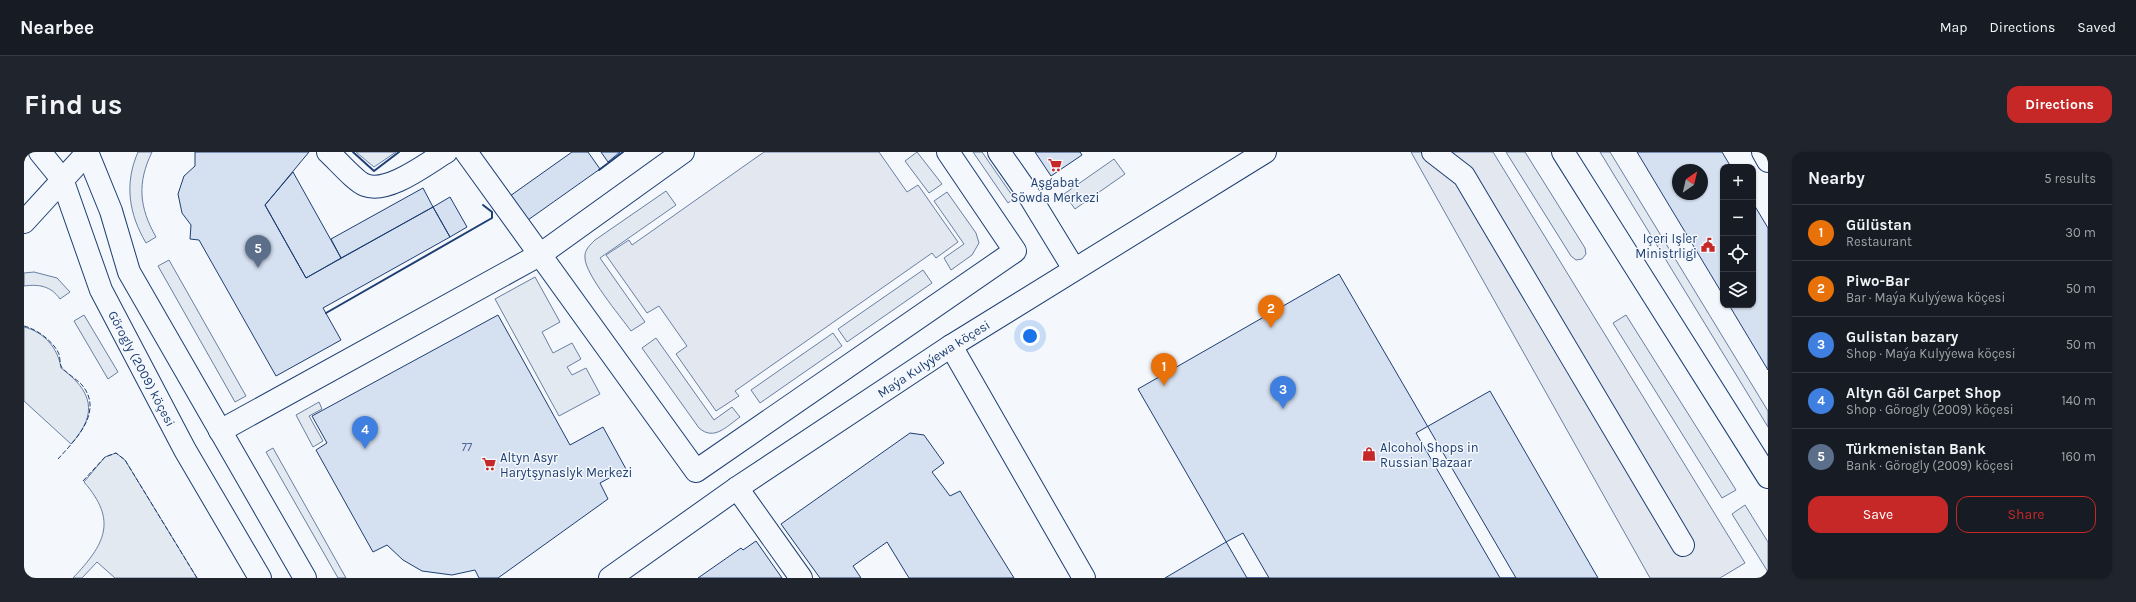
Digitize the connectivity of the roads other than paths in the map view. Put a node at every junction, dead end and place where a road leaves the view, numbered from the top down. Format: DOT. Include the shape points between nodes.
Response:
graph roads {
  1 [pos="40,152"];
  2 [pos="88,152"];
  3 [pos="328,152"];
  4 [pos="446,152"];
  5 [pos="466,152"];
  6 [pos="683,152"];
  7 [pos="948,152"];
  8 [pos="999,152"];
  9 [pos="1266,152"];
  10 [pos="1433,152"];
  11 [pos="1563,152"];
  12 [pos="1763,152"];
  13 [pos="1768,161"];
  14 [pos="62,179"];
  15 [pos="24,222"];
  16 [pos="541,254"];
  17 [pos="1074,269"];
  18 [pos="951,346"];
  19 [pos="220,431"];
  20 [pos="1768,477"];
  21 [pos="737,488"];
  22 [pos="1683,545"];
  23 [pos="260,578"];
  24 [pos="305,578"];
  25 [pos="610,578"];
  26 [pos="801,578"];
  27 [pos="1084,578"];
  1 -- 14 [label="street, Görogly (2009) köçesi"];
  2 -- 14 [label="street"];
  2 -- 19 [label="street" via="111,211 129,272"];
  3 -- 4 [label="street" via="364,185 377,188 393,183"];
  5 -- 16 [label="street"];
  6 -- 16 [label="street"];
  7 -- 16 [label="street" via="1015,251 696,471"];
  8 -- 17 [label="street"];
  9 -- 17 [label="street, Maýa Kulyýewa köçesi"];
  10 -- 22 [label="street" via="1464,176"];
  11 -- 20 [label="street"];
  12 -- 13 [label="street"];
  14 -- 15 [label="street"];
  14 -- 23 [label="street, Görogly (2009) köçesi" via="101,290 185,450"];
  16 -- 19 [label="street"];
  17 -- 18 [label="street, Maýa Kulyýewa köçesi"];
  18 -- 21 [label="street, Maýa Kulyýewa köçesi"];
  18 -- 27 [label="street"];
  19 -- 24 [label="street"];
  21 -- 25 [label="street, Maýa Kulyýewa köçesi"];
  21 -- 26 [label="street"];
}
